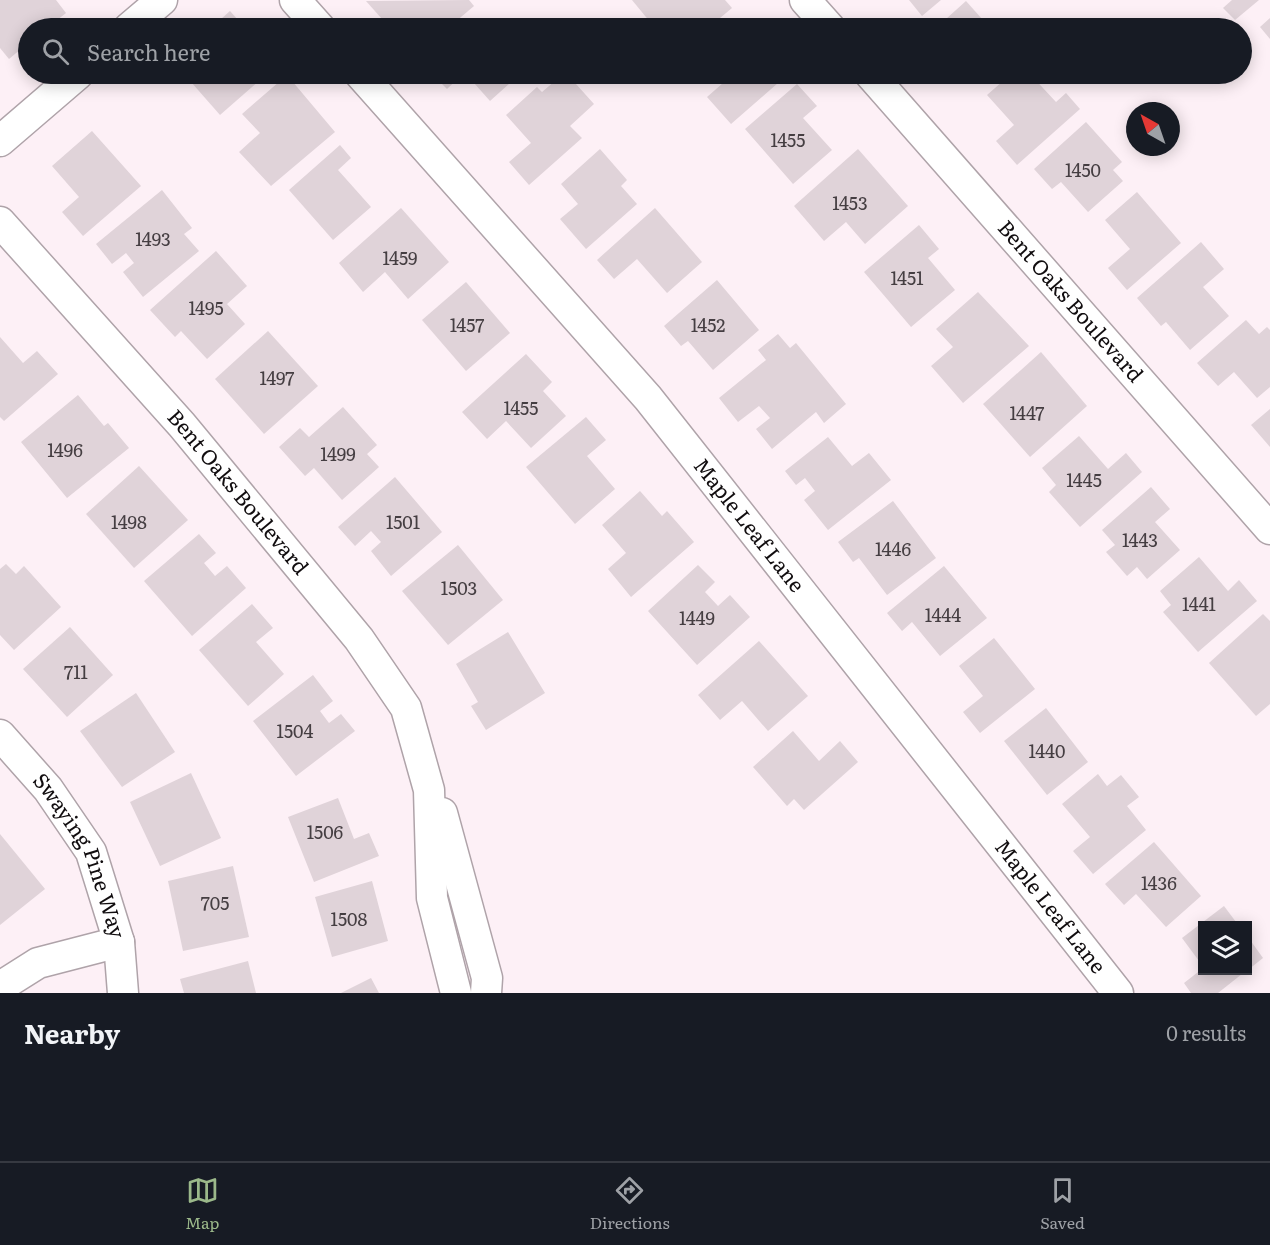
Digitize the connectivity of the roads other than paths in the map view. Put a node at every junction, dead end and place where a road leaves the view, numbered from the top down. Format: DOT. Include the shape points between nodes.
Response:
graph roads {
  1 [pos="162,0"];
  2 [pos="295,0"];
  3 [pos="805,0"];
  4 [pos="141,18"];
  5 [pos="311,18"];
  6 [pos="821,18"];
  7 [pos="66,84"];
  8 [pos="369,84"];
  9 [pos="879,84"];
  10 [pos="0,141"];
  11 [pos="0,222"];
  12 [pos="1270,529"];
  13 [pos="0,735"];
  14 [pos="429,790"];
  15 [pos="119,942"];
  16 [pos="0,987"];
  17 [pos="123,993"];
  18 [pos="456,993"];
  19 [pos="486,993"];
  20 [pos="1119,993"];
  1 -- 4 [label="street"];
  2 -- 5 [label="street"];
  3 -- 6 [label="street"];
  7 -- 10 [label="street"];
  8 -- 20 [label="street, Maple Leaf Lane" via="648,398"];
  9 -- 12 [label="street, Bent Oaks Boulevard"];
  11 -- 14 [label="street, Bent Oaks Boulevard" via="182,425 359,639 406,708"];
  13 -- 15 [label="street, Swaying Pine Way" via="48,789 91,852"];
  14 -- 18 [label="street, Bent Oaks Boulevard" via="432,898"];
  14 -- 19 [label="street, Bent Oaks Boulevard" via="442,814 487,978"];
  15 -- 16 [label="street" via="38,963"];
  15 -- 17 [label="street, Swaying Pine Way"];
}
